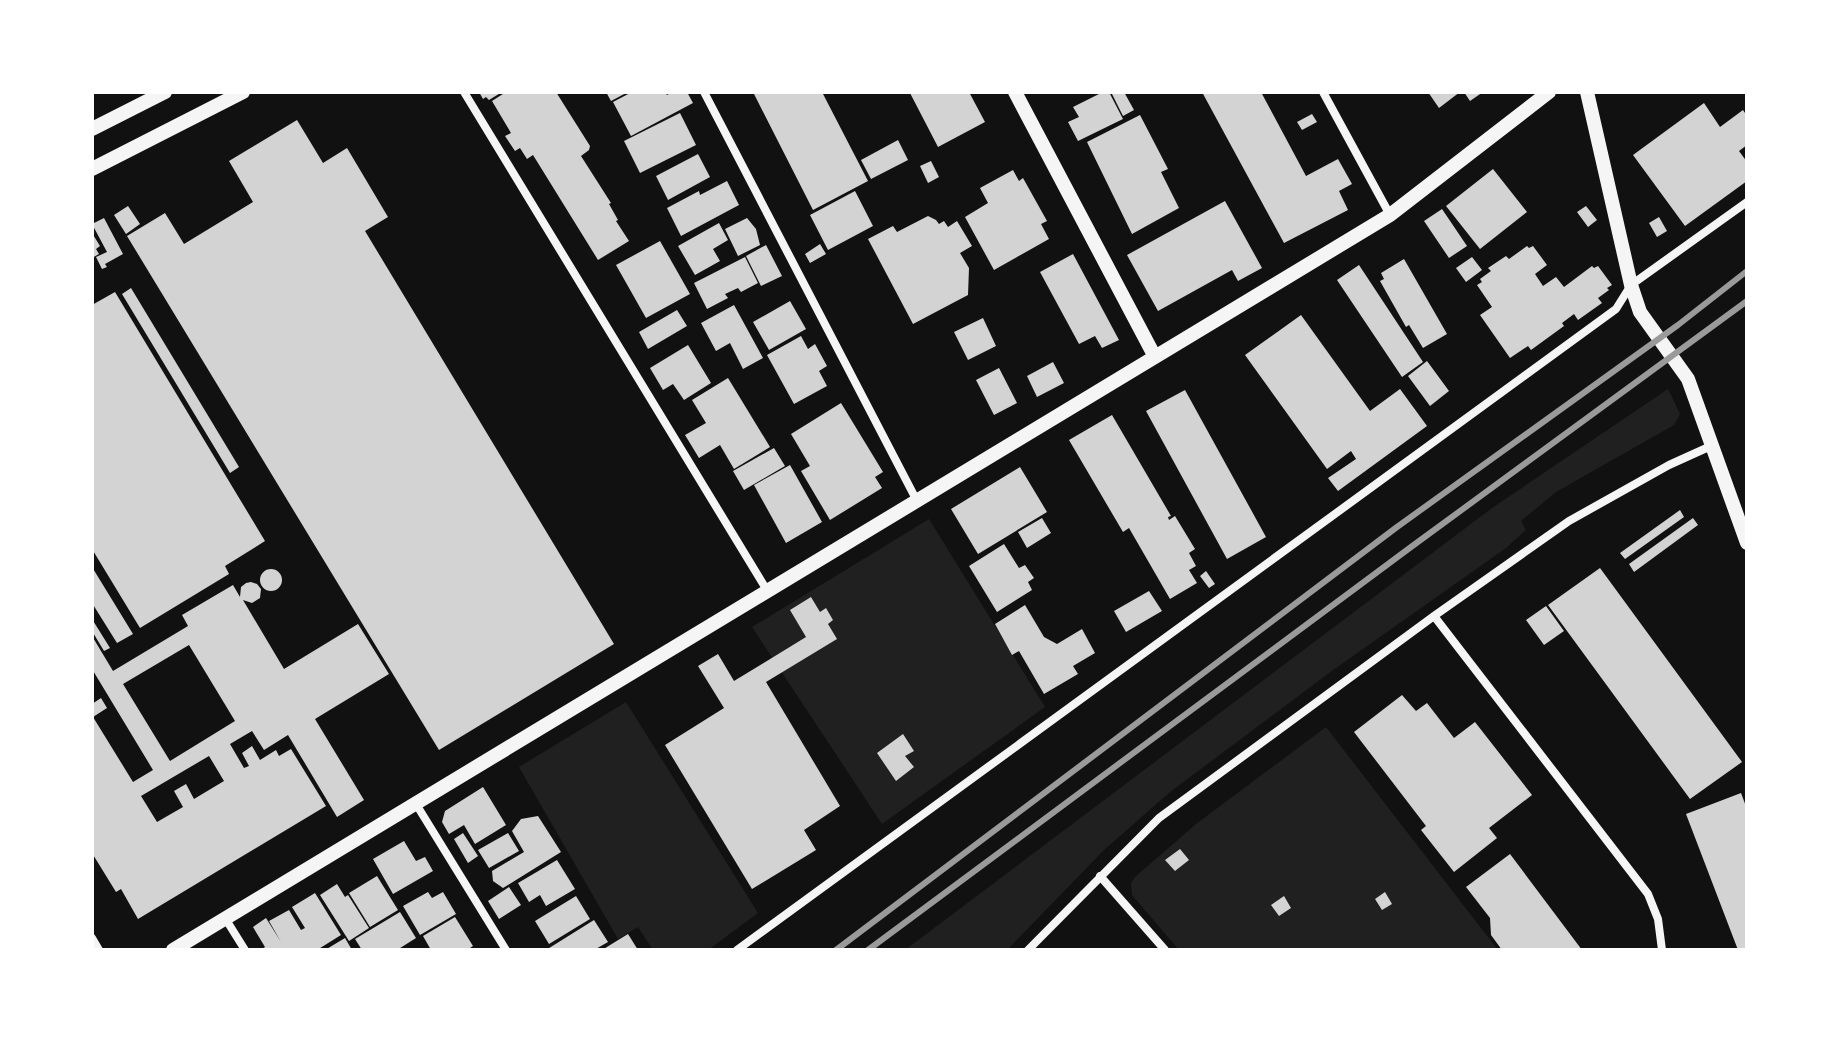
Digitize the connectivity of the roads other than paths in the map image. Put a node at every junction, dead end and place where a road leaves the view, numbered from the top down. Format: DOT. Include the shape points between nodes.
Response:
graph roads {
  1 [pos="165,92"];
  2 [pos="243,92"];
  3 [pos="464,92"];
  4 [pos="704,92"];
  5 [pos="1015,92"];
  6 [pos="1323,92"];
  7 [pos="1549,92"];
  8 [pos="1587,92"];
  9 [pos="92,129"];
  10 [pos="92,169"];
  11 [pos="1747,202"];
  12 [pos="1390,215"];
  13 [pos="1631,285"];
  14 [pos="1155,357"];
  15 [pos="1711,446"];
  16 [pos="917,501"];
  17 [pos="1747,543"];
  18 [pos="768,592"];
  19 [pos="1434,616"];
  20 [pos="416,804"];
  21 [pos="1100,876"];
  22 [pos="225,918"];
  23 [pos="92,938"];
  24 [pos="99,950"];
  25 [pos="173,950"];
  26 [pos="245,950"];
  27 [pos="506,950"];
  28 [pos="737,950"];
  29 [pos="1028,950"];
  30 [pos="1165,950"];
  31 [pos="1662,950"];
  1 -- 9 [label="street"];
  2 -- 10 [label="street"];
  3 -- 18 [label="street"];
  4 -- 16 [label="street"];
  5 -- 14 [label="street"];
  6 -- 12 [label="street"];
  7 -- 12 [label="street"];
  8 -- 13 [label="street"];
  11 -- 13 [label="street"];
  12 -- 14 [label="street"];
  13 -- 15 [label="street" via="1640,312 1688,379"];
  13 -- 28 [label="street" via="1616,309"];
  14 -- 16 [label="street"];
  15 -- 17 [label="street"];
  15 -- 19 [label="street" via="1569,521"];
  16 -- 18 [label="street"];
  18 -- 20 [label="street"];
  19 -- 21 [label="street" via="1159,818"];
  19 -- 31 [label="street" via="1648,894"];
  20 -- 22 [label="street"];
  20 -- 27 [label="street"];
  21 -- 29 [label="street"];
  21 -- 30 [label="street"];
  22 -- 25 [label="street"];
  22 -- 26 [label="street"];
  23 -- 24 [label="street"];
}
